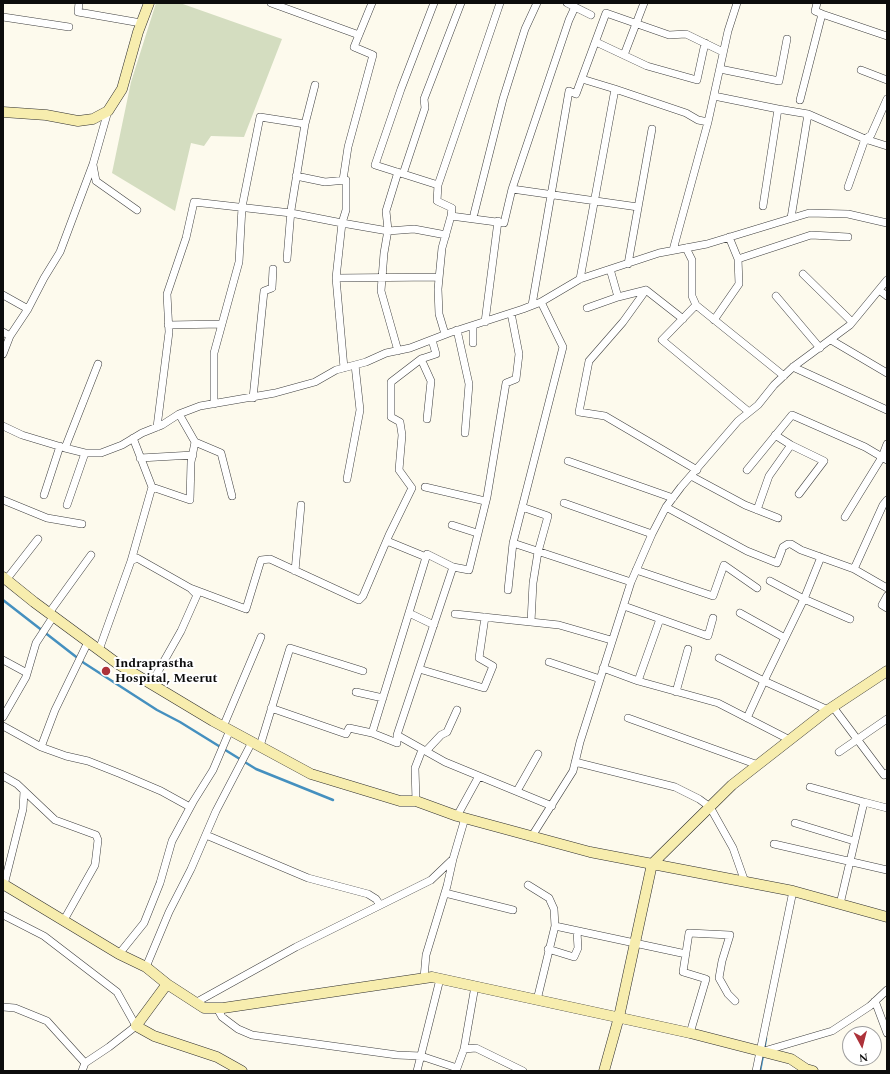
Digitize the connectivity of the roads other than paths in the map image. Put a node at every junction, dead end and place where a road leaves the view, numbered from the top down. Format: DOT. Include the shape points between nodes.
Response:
graph roads {
  1 [pos="79,3"];
  2 [pos="149,3"];
  3 [pos="271,3"];
  4 [pos="372,3"];
  5 [pos="434,3"];
  6 [pos="461,3"];
  7 [pos="500,3"];
  8 [pos="537,3"];
  9 [pos="568,3"];
  10 [pos="644,3"];
  11 [pos="737,3"];
  12 [pos="817,3"];
  13 [pos="575,7"];
  14 [pos="822,14"];
  15 [pos="591,15"];
  16 [pos="3,17"];
  17 [pos="141,23"];
  18 [pos="636,24"];
  19 [pos="68,27"];
  20 [pos="359,35"];
  21 [pos="887,36"];
  22 [pos="786,39"];
  23 [pos="596,42"];
  24 [pos="705,43"];
  25 [pos="723,52"];
  26 [pos="624,56"];
  27 [pos="720,69"];
  28 [pos="860,70"];
  29 [pos="582,79"];
  30 [pos="887,80"];
  31 [pos="315,85"];
  32 [pos="615,89"];
  33 [pos="714,96"];
  34 [pos="887,99"];
  35 [pos="800,100"];
  36 [pos="778,109"];
  37 [pos="108,111"];
  38 [pos="3,112"];
  39 [pos="808,114"];
  40 [pos="708,122"];
  41 [pos="305,124"];
  42 [pos="652,129"];
  43 [pos="865,139"];
  44 [pos="887,146"];
  45 [pos="93,164"];
  46 [pos="401,173"];
  47 [pos="296,176"];
  48 [pos="343,180"];
  49 [pos="438,185"];
  50 [pos="848,187"];
  51 [pos="512,189"];
  52 [pos="551,196"];
  53 [pos="595,200"];
  54 [pos="763,206"];
  55 [pos="242,207"];
  56 [pos="638,207"];
  57 [pos="136,210"];
  58 [pos="291,213"];
  59 [pos="474,214"];
  60 [pos="451,216"];
  61 [pos="791,218"];
  62 [pos="498,221"];
  63 [pos="887,223"];
  64 [pos="342,224"];
  65 [pos="388,231"];
  66 [pos="446,235"];
  67 [pos="729,237"];
  68 [pos="848,237"];
  69 [pos="686,248"];
  70 [pos="673,250"];
  71 [pos="287,259"];
  72 [pos="738,259"];
  73 [pos="628,264"];
  74 [pos="273,269"];
  75 [pos="610,269"];
  76 [pos="803,274"];
  77 [pos="336,278"];
  78 [pos="382,278"];
  79 [pos="439,278"];
  80 [pos="580,279"];
  81 [pos="887,280"];
  82 [pos="646,290"];
  83 [pos="879,290"];
  84 [pos="3,295"];
  85 [pos="776,296"];
  86 [pos="887,296"];
  87 [pos="618,297"];
  88 [pos="541,302"];
  89 [pos="532,305"];
  90 [pos="696,305"];
  91 [pos="587,308"];
  92 [pos="28,309"];
  93 [pos="511,313"];
  94 [pos="683,318"];
  95 [pos="714,320"];
  96 [pos="485,322"];
  97 [pos="852,322"];
  98 [pos="222,324"];
  99 [pos="168,325"];
  100 [pos="473,326"];
  101 [pos="458,330"];
  102 [pos="3,332"];
  103 [pos="444,334"];
  104 [pos="10,336"];
  105 [pos="432,340"];
  106 [pos="831,340"];
  107 [pos="473,343"];
  108 [pos="820,348"];
  109 [pos="398,351"];
  110 [pos="3,354"];
  111 [pos="421,359"];
  112 [pos="98,364"];
  113 [pos="355,365"];
  114 [pos="793,367"];
  115 [pos="344,368"];
  116 [pos="887,373"];
  117 [pos="784,376"];
  118 [pos="252,398"];
  119 [pos="214,404"];
  120 [pos="887,410"];
  121 [pos="748,412"];
  122 [pos="179,414"];
  123 [pos="427,419"];
  124 [pos="3,426"];
  125 [pos="156,427"];
  126 [pos="465,432"];
  127 [pos="776,435"];
  128 [pos="133,438"];
  129 [pos="195,442"];
  130 [pos="887,444"];
  131 [pos="792,445"];
  132 [pos="62,447"];
  133 [pos="85,453"];
  134 [pos="193,455"];
  135 [pos="140,458"];
  136 [pos="884,459"];
  137 [pos="568,461"];
  138 [pos="697,470"];
  139 [pos="747,470"];
  140 [pos="691,476"];
  141 [pos="347,480"];
  142 [pos="152,487"];
  143 [pos="425,487"];
  144 [pos="799,494"];
  145 [pos="44,495"];
  146 [pos="232,496"];
  147 [pos="672,498"];
  148 [pos="3,500"];
  149 [pos="887,500"];
  150 [pos="485,501"];
  151 [pos="564,503"];
  152 [pos="67,505"];
  153 [pos="301,505"];
  154 [pos="522,507"];
  155 [pos="666,507"];
  156 [pos="757,510"];
  157 [pos="845,517"];
  158 [pos="778,518"];
  159 [pos="82,524"];
  160 [pos="452,525"];
  161 [pos="477,533"];
  162 [pos="652,534"];
  163 [pos="38,539"];
  164 [pos="387,541"];
  165 [pos="513,543"];
  166 [pos="538,552"];
  167 [pos="91,555"];
  168 [pos="426,557"];
  169 [pos="821,557"];
  170 [pos="131,561"];
  171 [pos="453,567"];
  172 [pos="854,569"];
  173 [pos="636,570"];
  174 [pos="295,571"];
  175 [pos="5,578"];
  176 [pos="770,581"];
  177 [pos="631,582"];
  178 [pos="190,588"];
  179 [pos="757,588"];
  180 [pos="887,588"];
  181 [pos="508,590"];
  182 [pos="887,596"];
  183 [pos="804,599"];
  184 [pos="624,606"];
  185 [pos="887,608"];
  186 [pos="740,612"];
  187 [pos="409,613"];
  188 [pos="455,614"];
  189 [pos="51,615"];
  190 [pos="485,618"];
  191 [pos="713,618"];
  192 [pos="660,619"];
  193 [pos="850,619"];
  194 [pos="531,622"];
  195 [pos="434,625"];
  196 [pos="261,637"];
  197 [pos="785,638"];
  198 [pos="611,640"];
  199 [pos="88,642"];
  200 [pos="688,649"];
  201 [pos="99,650"];
  202 [pos="719,658"];
  203 [pos="3,660"];
  204 [pos="549,662"];
  205 [pos="603,668"];
  206 [pos="419,669"];
  207 [pos="363,671"];
  208 [pos="887,671"];
  209 [pos="27,673"];
  210 [pos="600,679"];
  211 [pos="638,681"];
  212 [pos="764,681"];
  213 [pos="152,684"];
  214 [pos="356,692"];
  215 [pos="676,692"];
  216 [pos="383,698"];
  217 [pos="271,708"];
  218 [pos="830,708"];
  219 [pos="457,710"];
  220 [pos="3,717"];
  221 [pos="628,718"];
  222 [pos="747,718"];
  223 [pos="887,719"];
  224 [pos="3,726"];
  225 [pos="227,728"];
  226 [pos="372,733"];
  227 [pos="397,735"];
  228 [pos="857,739"];
  229 [pos="790,740"];
  230 [pos="256,744"];
  231 [pos="41,747"];
  232 [pos="424,751"];
  233 [pos="839,752"];
  234 [pos="538,754"];
  235 [pos="575,762"];
  236 [pos="758,765"];
  237 [pos="887,773"];
  238 [pos="3,776"];
  239 [pos="479,776"];
  240 [pos="810,787"];
  241 [pos="24,791"];
  242 [pos="517,791"];
  243 [pos="416,801"];
  244 [pos="864,802"];
  245 [pos="552,806"];
  246 [pos="190,807"];
  247 [pos="710,807"];
  248 [pos="887,808"];
  249 [pos="461,817"];
  250 [pos="795,823"];
  251 [pos="206,835"];
  252 [pos="532,836"];
  253 [pos="854,841"];
  254 [pos="774,844"];
  255 [pos="453,859"];
  256 [pos="849,863"];
  257 [pos="652,864"];
  258 [pos="887,870"];
  259 [pos="745,882"];
  260 [pos="4,885"];
  261 [pos="528,886"];
  262 [pos="793,891"];
  263 [pos="445,893"];
  264 [pos="840,904"];
  265 [pos="380,905"];
  266 [pos="513,910"];
  267 [pos="3,915"];
  268 [pos="887,917"];
  269 [pos="64,920"];
  270 [pos="555,926"];
  271 [pos="577,932"];
  272 [pos="634,942"];
  273 [pos="548,949"];
  274 [pos="119,954"];
  275 [pos="686,954"];
  276 [pos="146,967"];
  277 [pos="424,978"];
  278 [pos="719,978"];
  279 [pos="440,979"];
  280 [pos="706,979"];
  281 [pos="166,984"];
  282 [pos="475,986"];
  283 [pos="887,990"];
  284 [pos="537,1000"];
  285 [pos="735,1001"];
  286 [pos="875,1001"];
  287 [pos="195,1003"];
  288 [pos="3,1007"];
  289 [pos="217,1008"];
  290 [pos="619,1017"];
  291 [pos="136,1026"];
  292 [pos="887,1032"];
  293 [pos="690,1033"];
  294 [pos="464,1049"];
  295 [pos="762,1052"];
  296 [pos="421,1056"];
  297 [pos="85,1062"];
  298 [pos="456,1070"];
  299 [pos="82,1071"];
  300 [pos="242,1071"];
  301 [pos="417,1071"];
  302 [pos="524,1071"];
  303 [pos="604,1071"];
  304 [pos="756,1071"];
  305 [pos="810,1071"];
  1 -- 17 [label="street" via="78,12"];
  2 -- 17 [label="street"];
  3 -- 20 [label="street"];
  4 -- 20 [label="street"];
  5 -- 46 [label="street" via="375,165"];
  6 -- 46 [label="street" via="424,99 425,108"];
  7 -- 49 [label="street"];
  8 -- 59 [label="street" via="525,29 503,99"];
  9 -- 13 [label="street"];
  10 -- 18 [label="street"];
  11 -- 25 [label="street"];
  12 -- 14 [label="street" via="815,11"];
  13 -- 15 [label="street"];
  13 -- 51 [label="street"];
  14 -- 21 [label="street"];
  14 -- 35 [label="street"];
  16 -- 19 [label="street"];
  17 -- 37 [label="street" via="122,89"];
  18 -- 23 [label="street" via="606,13"];
  18 -- 24 [label="street" via="669,35 686,34"];
  18 -- 26 [label="street"];
  20 -- 48 [label="street" via="354,47 373,55 348,147"];
  22 -- 27 [label="street" via="779,81"];
  23 -- 26 [label="street"];
  23 -- 29 [label="street"];
  24 -- 25 [label="street"];
  24 -- 26 [label="street" via="697,80 647,66"];
  25 -- 27 [label="street"];
  27 -- 33 [label="street"];
  28 -- 30 [label="street"];
  29 -- 32 [label="street"];
  29 -- 52 [label="street" via="576,94 569,92"];
  31 -- 41 [label="street"];
  32 -- 40 [label="street"];
  32 -- 53 [label="street"];
  33 -- 36 [label="street"];
  33 -- 40 [label="street"];
  34 -- 43 [label="street" via="871,134"];
  36 -- 39 [label="street"];
  36 -- 54 [label="street"];
  37 -- 38 [label="street" via="93,119 78,121 46,115"];
  37 -- 45 [label="street"];
  39 -- 43 [label="street"];
  39 -- 61 [label="street"];
  40 -- 70 [label="street"];
  41 -- 47 [label="street"];
  41 -- 55 [label="street" via="260,117"];
  42 -- 56 [label="street"];
  43 -- 44 [label="street"];
  43 -- 50 [label="street"];
  45 -- 57 [label="street" via="96,181"];
  45 -- 92 [label="street" via="60,252"];
  46 -- 49 [label="street"];
  46 -- 65 [label="street" via="386,210"];
  47 -- 48 [label="street" via="325,182"];
  47 -- 58 [label="street"];
  48 -- 64 [label="street" via="346,180 346,210"];
  49 -- 60 [label="street" via="437,201 452,208"];
  51 -- 52 [label="street"];
  51 -- 62 [label="street" via="504,223"];
  52 -- 53 [label="street"];
  52 -- 89 [label="street"];
  53 -- 56 [label="street"];
  53 -- 80 [label="street"];
  55 -- 58 [label="street"];
  55 -- 98 [label="street" via="239,262"];
  55 -- 99 [label="street" via="194,202 186,238 167,294"];
  56 -- 73 [label="street"];
  58 -- 64 [label="street"];
  58 -- 71 [label="street"];
  60 -- 62 [label="street"];
  60 -- 66 [label="street"];
  61 -- 63 [label="street" via="809,213 829,213 848,214"];
  61 -- 67 [label="street"];
  62 -- 96 [label="street"];
  64 -- 65 [label="street"];
  64 -- 77 [label="street"];
  65 -- 66 [label="street" via="414,229"];
  65 -- 78 [label="street"];
  66 -- 79 [label="street"];
  67 -- 69 [label="street"];
  67 -- 72 [label="street"];
  68 -- 72 [label="street" via="811,235"];
  69 -- 70 [label="street"];
  69 -- 90 [label="street" via="692,260 692,296"];
  70 -- 73 [label="street"];
  72 -- 95 [label="street" via="739,284"];
  73 -- 75 [label="street"];
  74 -- 118 [label="street" via="272,288 264,291"];
  75 -- 80 [label="street"];
  75 -- 87 [label="street"];
  76 -- 97 [label="street"];
  77 -- 78 [label="street"];
  77 -- 115 [label="street"];
  78 -- 79 [label="street"];
  78 -- 109 [label="street" via="381,291"];
  79 -- 103 [label="street" via="439,314"];
  80 -- 88 [label="street"];
  81 -- 83 [label="street"];
  82 -- 87 [label="street"];
  82 -- 94 [label="street"];
  82 -- 138 [label="street" via="623,322 588,361 578,412 605,416"];
  83 -- 86 [label="street"];
  83 -- 97 [label="street"];
  84 -- 92 [label="street"];
  85 -- 108 [label="street"];
  87 -- 91 [label="street"];
  88 -- 89 [label="street"];
  88 -- 154 [label="street" via="563,347"];
  89 -- 93 [label="street"];
  90 -- 94 [label="street"];
  90 -- 95 [label="street"];
  92 -- 104 [label="street"];
  93 -- 96 [label="street"];
  93 -- 150 [label="street" via="519,354 516,379 506,383"];
  94 -- 121 [label="street" via="662,340"];
  95 -- 117 [label="street"];
  96 -- 100 [label="street"];
  97 -- 106 [label="street"];
  98 -- 99 [label="street"];
  98 -- 119 [label="street" via="214,353"];
  99 -- 125 [label="street"];
  100 -- 101 [label="street"];
  100 -- 107 [label="street"];
  101 -- 103 [label="street"];
  101 -- 126 [label="street" via="469,384"];
  102 -- 104 [label="street"];
  103 -- 105 [label="street"];
  104 -- 110 [label="street"];
  105 -- 109 [label="street"];
  105 -- 111 [label="street" via="436,354"];
  106 -- 108 [label="street"];
  106 -- 116 [label="street"];
  108 -- 114 [label="street"];
  109 -- 113 [label="street"];
  111 -- 123 [label="street" via="430,382"];
  111 -- 164 [label="street" via="391,382 391,417 400,422 402,435 399,470 412,488"];
  112 -- 132 [label="street"];
  113 -- 115 [label="street"];
  113 -- 141 [label="street" via="360,410"];
  114 -- 117 [label="street"];
  114 -- 120 [label="street"];
  115 -- 118 [label="street" via="315,382"];
  117 -- 121 [label="street" via="758,405"];
  118 -- 119 [label="street"];
  119 -- 122 [label="street"];
  121 -- 138 [label="street"];
  122 -- 125 [label="street"];
  122 -- 129 [label="street"];
  124 -- 132 [label="street" via="22,435"];
  125 -- 128 [label="street"];
  127 -- 131 [label="street"];
  127 -- 136 [label="street" via="792,415 865,447"];
  127 -- 139 [label="street"];
  128 -- 133 [label="street" via="101,453"];
  128 -- 135 [label="street"];
  129 -- 134 [label="street"];
  129 -- 146 [label="street" via="221,453"];
  130 -- 136 [label="street"];
  131 -- 144 [label="street" via="824,461"];
  131 -- 156 [label="street" via="769,476"];
  132 -- 133 [label="street"];
  132 -- 145 [label="street"];
  133 -- 152 [label="street"];
  134 -- 135 [label="street"];
  134 -- 142 [label="street" via="190,500"];
  135 -- 142 [label="street"];
  136 -- 157 [label="street"];
  137 -- 147 [label="street"];
  138 -- 140 [label="street"];
  140 -- 147 [label="street"];
  140 -- 156 [label="street"];
  142 -- 170 [label="street"];
  143 -- 150 [label="street"];
  147 -- 155 [label="street"];
  148 -- 159 [label="street" via="48,518"];
  149 -- 172 [label="street"];
  150 -- 161 [label="street"];
  151 -- 162 [label="street"];
  153 -- 174 [label="street"];
  154 -- 165 [label="street"];
  154 -- 166 [label="street" via="548,516"];
  155 -- 162 [label="street"];
  155 -- 169 [label="street" via="747,551 777,563 783,547 788,544"];
  156 -- 158 [label="street"];
  160 -- 161 [label="street"];
  161 -- 171 [label="street" via="469,570"];
  162 -- 173 [label="street"];
  163 -- 175 [label="street"];
  164 -- 168 [label="street"];
  164 -- 174 [label="street" via="360,600"];
  165 -- 166 [label="street"];
  165 -- 181 [label="street"];
  166 -- 177 [label="street"];
  166 -- 194 [label="street"];
  167 -- 189 [label="street"];
  168 -- 171 [label="street" via="427,554"];
  168 -- 187 [label="street"];
  169 -- 172 [label="street"];
  169 -- 183 [label="street"];
  170 -- 178 [label="street" via="137,558"];
  170 -- 201 [label="street"];
  171 -- 195 [label="street"];
  172 -- 180 [label="street"];
  173 -- 177 [label="street"];
  173 -- 179 [label="street" via="713,596 724,565"];
  174 -- 178 [label="street" via="270,559 260,560 246,609"];
  175 -- 189 [label="street"];
  176 -- 183 [label="street"];
  177 -- 184 [label="street"];
  178 -- 213 [label="street" via="197,595 182,631"];
  182 -- 185 [label="street" via="882,605"];
  183 -- 193 [label="street"];
  183 -- 197 [label="street"];
  184 -- 192 [label="street"];
  184 -- 198 [label="street"];
  186 -- 197 [label="street"];
  187 -- 195 [label="street"];
  187 -- 216 [label="street"];
  188 -- 190 [label="street"];
  189 -- 199 [label="street"];
  189 -- 209 [label="street" via="36,643"];
  190 -- 194 [label="street"];
  190 -- 206 [label="street" via="479,658 492,666 484,688"];
  191 -- 192 [label="street" via="708,636"];
  192 -- 211 [label="street"];
  194 -- 198 [label="street" via="559,625"];
  195 -- 206 [label="street"];
  196 -- 225 [label="street"];
  197 -- 212 [label="street"];
  198 -- 205 [label="street"];
  199 -- 201 [label="street"];
  199 -- 231 [label="street" via="55,710"];
  200 -- 215 [label="street"];
  201 -- 213 [label="street"];
  202 -- 212 [label="street"];
  203 -- 209 [label="street"];
  204 -- 210 [label="street"];
  205 -- 210 [label="street"];
  205 -- 211 [label="street"];
  206 -- 227 [label="street"];
  207 -- 217 [label="street" via="290,648"];
  208 -- 218 [label="street"];
  209 -- 220 [label="street"];
  210 -- 235 [label="street"];
  211 -- 215 [label="street"];
  212 -- 218 [label="street"];
  212 -- 222 [label="street"];
  213 -- 225 [label="street"];
  214 -- 216 [label="street"];
  215 -- 222 [label="street" via="718,703"];
  216 -- 226 [label="street"];
  217 -- 226 [label="street" via="346,734 349,728"];
  217 -- 230 [label="street"];
  218 -- 228 [label="street"];
  218 -- 229 [label="street"];
  219 -- 232 [label="street" via="447,732"];
  221 -- 236 [label="street"];
  222 -- 229 [label="street"];
  223 -- 228 [label="street"];
  224 -- 231 [label="street"];
  225 -- 230 [label="street"];
  225 -- 246 [label="street" via="212,770"];
  226 -- 227 [label="street" via="397,743"];
  227 -- 232 [label="street"];
  228 -- 233 [label="street"];
  228 -- 237 [label="street" via="884,775"];
  229 -- 236 [label="street"];
  230 -- 243 [label="street" via="311,774 400,801"];
  230 -- 251 [label="street" via="216,811"];
  231 -- 246 [label="street" via="121,774"];
  232 -- 239 [label="street"];
  232 -- 243 [label="street" via="415,768"];
  234 -- 242 [label="street"];
  235 -- 245 [label="street" via="573,771"];
  235 -- 247 [label="street" via="674,787"];
  236 -- 247 [label="street" via="732,785"];
  238 -- 241 [label="street"];
  239 -- 242 [label="street"];
  239 -- 249 [label="street"];
  240 -- 244 [label="street"];
  241 -- 260 [label="street" via="23,809"];
  241 -- 269 [label="street" via="54,820 96,835 98,840 95,866"];
  242 -- 245 [label="street"];
  243 -- 249 [label="street"];
  244 -- 248 [label="street"];
  244 -- 253 [label="street"];
  245 -- 252 [label="street"];
  246 -- 274 [label="street" via="172,841 160,883 144,922"];
  247 -- 257 [label="street"];
  247 -- 259 [label="street" via="734,848"];
  249 -- 252 [label="street"];
  249 -- 255 [label="street"];
  250 -- 253 [label="street"];
  251 -- 265 [label="street" via="308,878 368,894"];
  251 -- 276 [label="street"];
  252 -- 257 [label="street" via="590,852"];
  253 -- 256 [label="street"];
  254 -- 256 [label="street"];
  255 -- 263 [label="street"];
  255 -- 265 [label="street" via="431,880"];
  256 -- 258 [label="street"];
  256 -- 264 [label="street"];
  257 -- 259 [label="street"];
  257 -- 272 [label="street"];
  259 -- 262 [label="street"];
  260 -- 269 [label="street"];
  261 -- 270 [label="street" via="549,898 554,910"];
  262 -- 264 [label="street"];
  262 -- 295 [label="street"];
  263 -- 266 [label="street"];
  263 -- 277 [label="street" via="426,955"];
  264 -- 268 [label="street"];
  265 -- 287 [label="street" via="296,947"];
  267 -- 291 [label="street" via="44,936 117,992"];
  269 -- 274 [label="street"];
  270 -- 271 [label="street"];
  270 -- 273 [label="street"];
  271 -- 272 [label="street"];
  271 -- 273 [label="street" via="578,948 574,957"];
  272 -- 275 [label="street"];
  272 -- 290 [label="street"];
  273 -- 284 [label="street"];
  274 -- 276 [label="street"];
  275 -- 278 [label="street" via="689,933 730,935"];
  275 -- 280 [label="street" via="683,972"];
  276 -- 281 [label="street"];
  277 -- 279 [label="street"];
  277 -- 289 [label="street"];
  278 -- 280 [label="street"];
  278 -- 285 [label="street"];
  279 -- 282 [label="street"];
  279 -- 296 [label="street"];
  280 -- 293 [label="street"];
  281 -- 287 [label="street"];
  281 -- 291 [label="street"];
  282 -- 284 [label="street"];
  282 -- 294 [label="street"];
  283 -- 286 [label="street"];
  284 -- 290 [label="street"];
  286 -- 292 [label="street"];
  286 -- 295 [label="street" via="832,1031"];
  287 -- 289 [label="street" via="204,1008"];
  288 -- 297 [label="street" via="15,1008 46,1021"];
  289 -- 296 [label="street" via="222,1017 238,1029 252,1035"];
  290 -- 293 [label="street"];
  290 -- 303 [label="street"];
  291 -- 297 [label="street"];
  291 -- 300 [label="street" via="154,1036 217,1057"];
  293 -- 295 [label="street"];
  294 -- 298 [label="street"];
  294 -- 302 [label="street" via="476,1048"];
  295 -- 304 [label="street"];
  295 -- 305 [label="street" via="791,1059"];
  296 -- 298 [label="street"];
  296 -- 301 [label="street"];
  297 -- 299 [label="street"];
}
